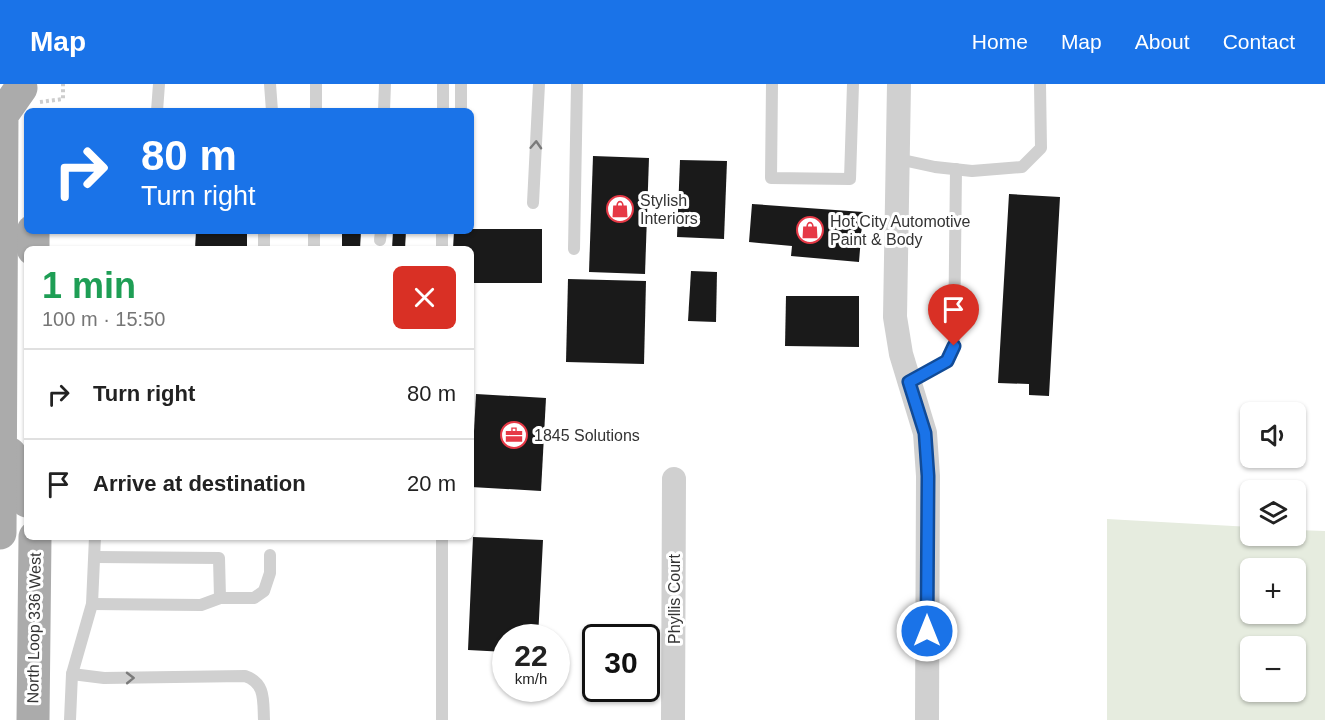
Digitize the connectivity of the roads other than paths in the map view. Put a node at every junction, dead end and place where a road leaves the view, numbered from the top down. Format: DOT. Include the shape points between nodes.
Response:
graph roads {
  1 [pos="159,84"];
  2 [pos="270,84"];
  3 [pos="316,84"];
  4 [pos="385,84"];
  5 [pos="442,84"];
  6 [pos="462,84"];
  7 [pos="539,84"];
  8 [pos="577,84"];
  9 [pos="772,84"];
  10 [pos="853,84"];
  11 [pos="899,84"];
  12 [pos="1040,84"];
  13 [pos="24,94"];
  14 [pos="157,108"];
  15 [pos="272,108"];
  16 [pos="316,108"];
  17 [pos="384,108"];
  18 [pos="442,108"];
  19 [pos="461,108"];
  20 [pos="1,145"];
  21 [pos="898,159"];
  22 [pos="956,169"];
  23 [pos="533,203"];
  24 [pos="574,249"];
  25 [pos="1,310"];
  26 [pos="909,382"];
  27 [pos="0,437"];
  28 [pos="674,479"];
  29 [pos="24,496"];
  30 [pos="0,527"];
  31 [pos="0,533"];
  32 [pos="35,540"];
  33 [pos="95,540"];
  34 [pos="442,540"];
  35 [pos="270,555"];
  36 [pos="96,557"];
  37 [pos="220,598"];
  38 [pos="92,604"];
  39 [pos="34,661"];
  40 [pos="72,674"];
  41 [pos="33,720"];
  42 [pos="70,720"];
  43 [pos="264,720"];
  44 [pos="442,720"];
  45 [pos="673,720"];
  46 [pos="927,720"];
  1 -- 14 [label="lane"];
  2 -- 15 [label="lane"];
  3 -- 16 [label="lane"];
  4 -- 17 [label="lane"];
  5 -- 18 [label="lane"];
  6 -- 19 [label="lane"];
  23 -- 7 [label="lane, one-way"];
  8 -- 24 [label="lane"];
  9 -- 10 [label="lane" via="771,178 850,179"];
  11 -- 21 [label="street"];
  12 -- 22 [label="lane" via="1041,148 1022,167"];
  13 -- 20 [label="main road" via="2,116"];
  20 -- 25 [label="main road"];
  21 -- 22 [label="lane"];
  21 -- 26 [label="street" via="895,318"];
  22 -- 26 [label="lane" via="954,346 947,361"];
  25 -- 27 [label="main road"];
  26 -- 46 [label="street" via="925,433 928,476"];
  27 -- 29 [label="main road" via="17,468 18,486"];
  27 -- 30 [label="main road"];
  28 -- 45 [label="street, Phyllis Court"];
  30 -- 31 [label="main road"];
  30 -- 39 [label="main road" via="18,541 18,635"];
  32 -- 39 [label="main road, North Loop 336 West"];
  33 -- 36 [label="lane"];
  34 -- 44 [label="lane"];
  35 -- 37 [label="lane" via="264,591 254,598"];
  36 -- 37 [label="lane" via="219,558"];
  36 -- 38 [label="lane"];
  37 -- 38 [label="lane" via="201,605"];
  38 -- 40 [label="lane"];
  39 -- 41 [label="main road, North Loop 336 West"];
  40 -- 42 [label="lane"];
  40 -- 43 [label="lane, one-way" via="104,678 245,676 255,679 262,688"];
}
